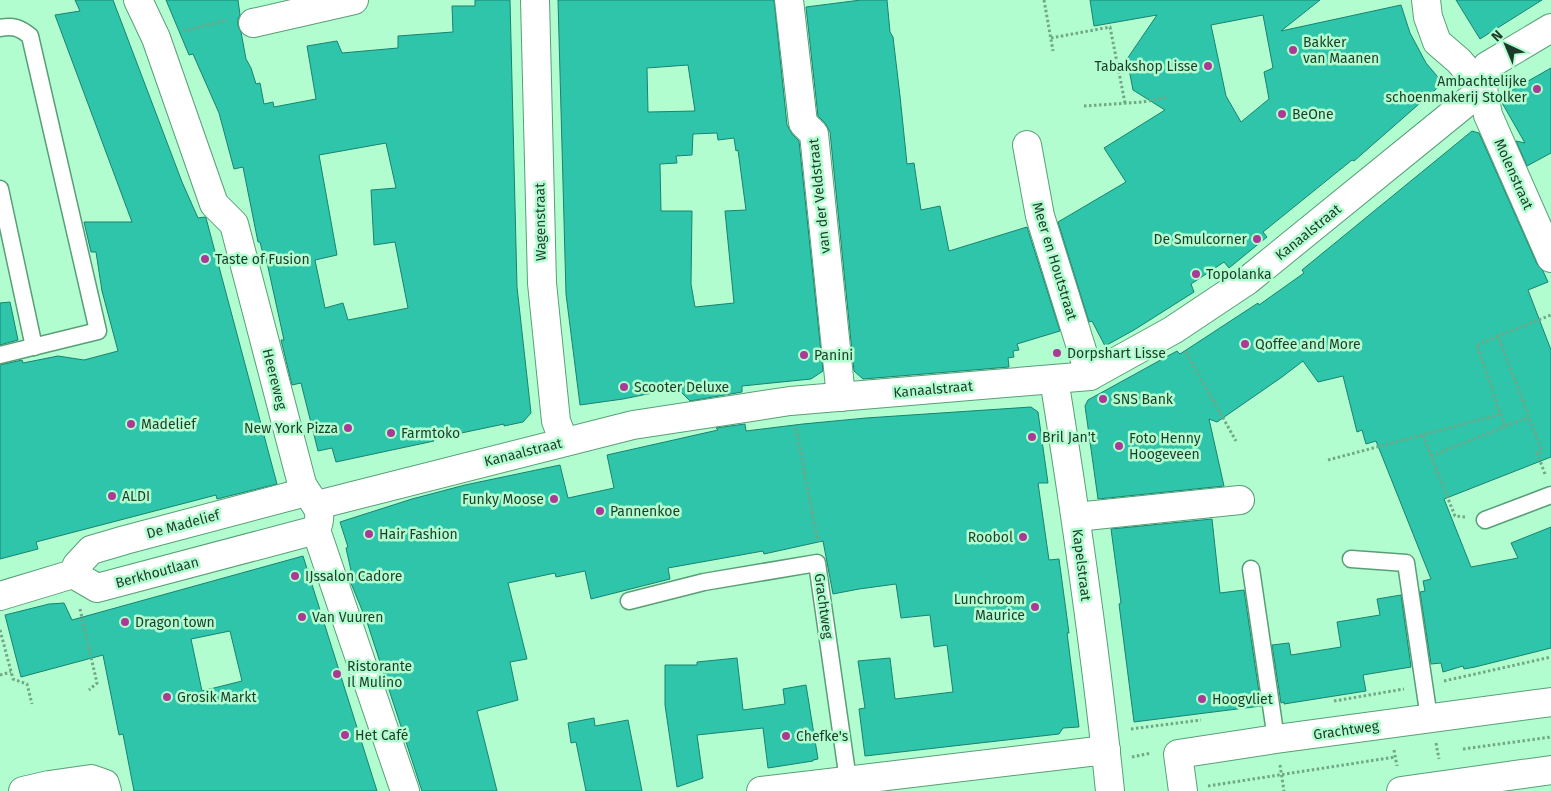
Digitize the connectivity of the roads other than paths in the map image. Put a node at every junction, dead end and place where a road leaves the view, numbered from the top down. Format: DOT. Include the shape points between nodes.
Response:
graph roads {
  1 [pos="138,0"];
  2 [pos="354,0"];
  3 [pos="535,0"];
  4 [pos="789,0"];
  5 [pos="1426,0"];
  6 [pos="253,23"];
  7 [pos="0,28"];
  8 [pos="1551,28"];
  9 [pos="1483,89"];
  10 [pos="1027,145"];
  11 [pos="0,189"];
  12 [pos="1551,258"];
  13 [pos="34,347"];
  14 [pos="0,356"];
  15 [pos="1090,376"];
  16 [pos="1054,380"];
  17 [pos="839,384"];
  18 [pos="564,442"];
  19 [pos="1549,487"];
  20 [pos="1240,500"];
  21 [pos="313,509"];
  22 [pos="1076,517"];
  23 [pos="1485,520"];
  24 [pos="1351,559"];
  25 [pos="1251,569"];
  26 [pos="73,574"];
  27 [pos="0,596"];
  28 [pos="629,601"];
  29 [pos="1551,702"];
  30 [pos="1429,718"];
  31 [pos="1276,739"];
  32 [pos="1106,748"];
  33 [pos="1551,770"];
  34 [pos="861,783"];
  35 [pos="1440,788"];
  36 [pos="774,790"];
  37 [pos="1183,790"];
  38 [pos="23,791"];
  39 [pos="107,791"];
  40 [pos="405,791"];
  41 [pos="1110,791"];
  42 [pos="1401,791"];
  1 -- 21 [label="street, Heereweg" via="156,38 214,204 234,224 302,484"];
  2 -- 6 [label="street"];
  3 -- 18 [label="street, Wagenstraat" via="542,283 556,421"];
  4 -- 17 [label="street, van der Veldstraat" via="803,123 814,134"];
  5 -- 9 [label="street" via="1437,42"];
  7 -- 13 [label="lane" via="20,28 30,36 98,331"];
  8 -- 9 [label="street" via="1487,66"];
  9 -- 12 [label="street, Molenstraat" via="1488,115"];
  9 -- 15 [label="street, Kanaalstraat" via="1248,280 1173,330"];
  10 -- 15 [label="street, Meer en Houtstraat" via="1040,216"];
  11 -- 13 [label="lane"];
  13 -- 14 [label="lane"];
  15 -- 16 [label="street, Kanaalstraat"];
  16 -- 17 [label="street, Kanaalstraat"];
  16 -- 22 [label="street, Kapelstraat"];
  17 -- 18 [label="street, Kanaalstraat" via="790,401 633,425"];
  18 -- 21 [label="street, Kanaalstraat"];
  19 -- 23 [label="lane"];
  20 -- 22 [label="street"];
  21 -- 26 [label="street, De Madelief" via="125,540 91,550"];
  21 -- 26 [label="street, Berkhoutlaan" via="97,588"];
  21 -- 40 [label="street, Heereweg"];
  22 -- 32 [label="street, Kapelstraat"];
  24 -- 30 [label="lane" via="1406,563"];
  25 -- 31 [label="lane"];
  26 -- 27 [label="street"];
  28 -- 34 [label="lane, Grachtweg" via="704,582 817,563"];
  29 -- 30 [label="street, Grachtweg"];
  30 -- 31 [label="street, Grachtweg"];
  31 -- 37 [label="street, Grachtweg" via="1178,754"];
  32 -- 34 [label="street"];
  32 -- 41 [label="street, Kapelstraat"];
  33 -- 35 [label="street"];
  34 -- 36 [label="street"];
  35 -- 42 [label="street"];
  38 -- 39 [label="street" via="91,779 105,784"];
}
